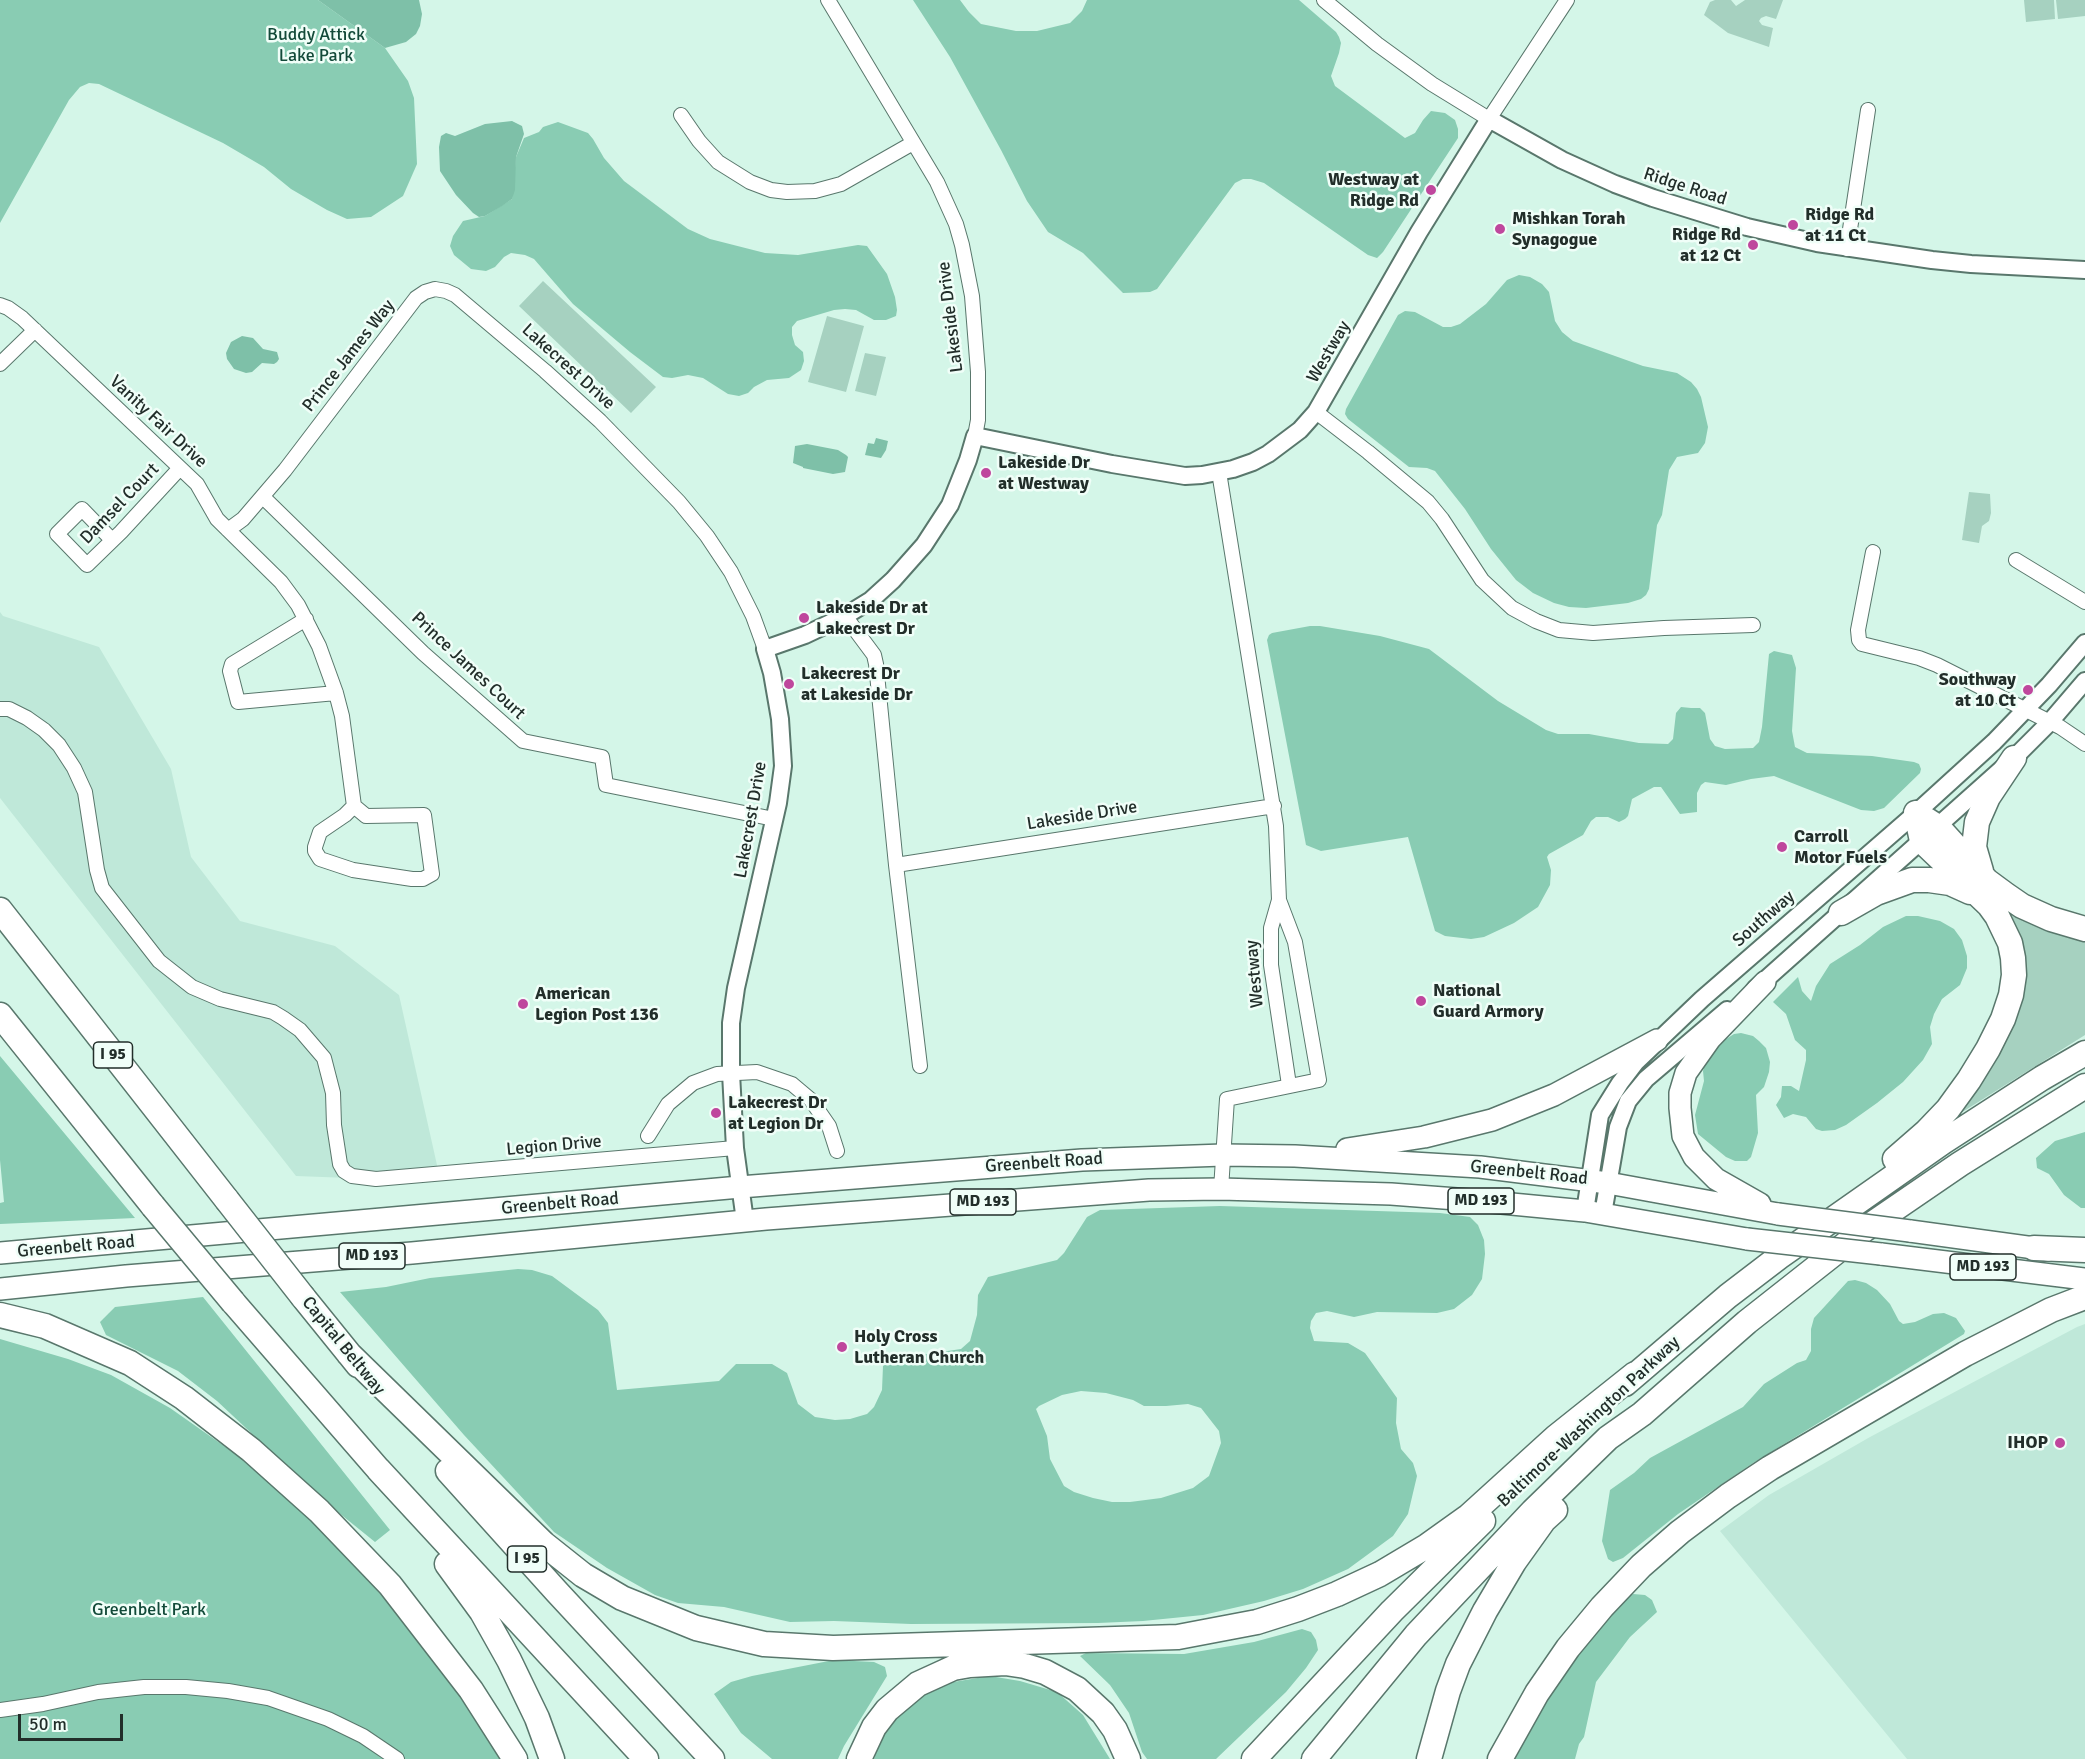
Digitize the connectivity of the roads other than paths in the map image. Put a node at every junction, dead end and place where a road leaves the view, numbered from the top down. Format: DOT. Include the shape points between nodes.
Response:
graph roads {
  1 [pos="828,0"];
  2 [pos="1324,0"];
  3 [pos="1567,0"];
  4 [pos="1868,110"];
  5 [pos="681,115"];
  6 [pos="1489,119"];
  7 [pos="913,143"];
  8 [pos="1847,249"];
  9 [pos="2085,270"];
  10 [pos="455,295"];
  11 [pos="0,305"];
  12 [pos="35,330"];
  13 [pos="0,364"];
  14 [pos="1316,412"];
  15 [pos="975,436"];
  16 [pos="180,468"];
  17 [pos="1219,472"];
  18 [pos="263,497"];
  19 [pos="228,530"];
  20 [pos="112,540"];
  21 [pos="1873,552"];
  22 [pos="2016,560"];
  23 [pos="2085,602"];
  24 [pos="845,616"];
  25 [pos="306,619"];
  26 [pos="1753,625"];
  27 [pos="2085,643"];
  28 [pos="765,650"];
  29 [pos="2085,681"];
  30 [pos="336,693"];
  31 [pos="0,709"];
  32 [pos="2025,710"];
  33 [pos="2049,723"];
  34 [pos="2085,744"];
  35 [pos="2014,758"];
  36 [pos="354,806"];
  37 [pos="1274,806"];
  38 [pos="1916,813"];
  39 [pos="774,819"];
  40 [pos="1930,834"];
  41 [pos="896,865"];
  42 [pos="1987,880"];
  43 [pos="1279,900"];
  44 [pos="1989,905"];
  45 [pos="0,910"];
  46 [pos="1841,913"];
  47 [pos="2085,929"];
  48 [pos="1765,982"];
  49 [pos="0,1015"];
  50 [pos="1657,1040"];
  51 [pos="2085,1053"];
  52 [pos="920,1066"];
  53 [pos="731,1072"];
  54 [pos="1289,1085"];
  55 [pos="2085,1086"];
  56 [pos="648,1136"];
  57 [pos="735,1148"];
  58 [pos="837,1151"];
  59 [pos="1223,1155"];
  60 [pos="1295,1156"];
  61 [pos="1599,1181"];
  62 [pos="740,1187"];
  63 [pos="1221,1189"];
  64 [pos="1594,1213"];
  65 [pos="1778,1214"];
  66 [pos="745,1221"];
  67 [pos="2034,1248"];
  68 [pos="2085,1252"];
  69 [pos="0,1253"];
  70 [pos="1779,1257"];
  71 [pos="2085,1279"];
  72 [pos="0,1289"];
  73 [pos="2085,1297"];
  74 [pos="0,1315"];
  75 [pos="349,1354"];
  76 [pos="1635,1374"];
  77 [pos="1642,1414"];
  78 [pos="378,1469"];
  79 [pos="0,1710"];
  80 [pos="397,1759"];
  81 [pos="515,1759"];
  82 [pos="552,1759"];
  83 [pos="646,1759"];
  84 [pos="712,1759"];
  85 [pos="859,1759"];
  86 [pos="1128,1759"];
  87 [pos="1254,1759"];
  88 [pos="1314,1759"];
  89 [pos="1429,1759"];
  90 [pos="1500,1759"];
  1 -- 7 [label="street, Lakeside Drive"];
  2 -- 6 [label="street, Ridge Road" via="1432,84"];
  3 -- 6 [label="street, Westway"];
  4 -- 8 [label="street"];
  5 -- 7 [label="street" via="718,162 750,182 787,192 815,191 841,184"];
  6 -- 8 [label="street, Ridge Road" via="1562,160 1653,198 1747,227"];
  6 -- 14 [label="street, Westway"];
  7 -- 15 [label="street, Lakeside Drive" via="947,202 965,256 978,372"];
  8 -- 9 [label="street, Ridge Road" via="1971,264"];
  10 -- 18 [label="street, Prince James Way" via="435,290 416,298"];
  10 -- 28 [label="street, Lakecrest Drive" via="600,421 679,502 731,572"];
  11 -- 12 [label="street, Vanity Fair Drive"];
  12 -- 13 [label="street"];
  12 -- 16 [label="street, Vanity Fair Drive"];
  14 -- 17 [label="street, Westway" via="1300,430 1268,454"];
  14 -- 26 [label="street" via="1428,502 1482,580 1512,608 1536,621 1559,630 1593,633"];
  15 -- 17 [label="street, Westway" via="1160,473 1185,476"];
  15 -- 24 [label="street, Lakeside Drive" via="950,505 924,545 871,600"];
  16 -- 19 [label="street, Vanity Fair Drive" via="197,484 212,512"];
  16 -- 20 [label="street, Damsel Court"];
  17 -- 37 [label="street"];
  18 -- 19 [label="street"];
  18 -- 39 [label="street, Prince James Court" via="423,653 523,741 602,757 606,784"];
  19 -- 25 [label="street, Vanity Fair Drive" via="281,582"];
  20 -- 20 [label="street, Damsel Court" via="87,565 57,534 82,509"];
  21 -- 32 [label="street" via="1858,630 1862,644 1919,658"];
  22 -- 23 [label="street"];
  24 -- 28 [label="street, Lakeside Drive"];
  24 -- 41 [label="street" via="876,664"];
  25 -- 30 [label="street, Vanity Fair Drive"];
  25 -- 30 [label="street" via="232,664 238,702"];
  27 -- 32 [label="street, Southway"];
  28 -- 39 [label="street, Lakecrest Drive" via="777,698 783,753"];
  29 -- 33 [label="street, Southway"];
  30 -- 36 [label="street, Vanity Fair Drive"];
  31 -- 57 [label="street, Legion Drive" via="27,718 44,730 74,768 85,792 102,888 159,961 202,992 273,1012 315,1046 331,1079 340,1164 352,1176 376,1179"];
  32 -- 33 [label="street"];
  32 -- 38 [label="street, Southway"];
  33 -- 34 [label="street"];
  33 -- 35 [label="street, Southway"];
  35 -- 40 [label="street, Southway"];
  35 -- 42 [label="highway" via="1988,797 1974,830 1976,856"];
  36 -- 36 [label="street" via="320,832 315,847 320,859 353,870 412,879 432,874 424,815 366,816"];
  37 -- 41 [label="street, Lakeside Drive"];
  37 -- 43 [label="street"];
  38 -- 40 [label="highway"];
  38 -- 50 [label="street, Southway"];
  39 -- 53 [label="street, Lakecrest Drive" via="736,987"];
  40 -- 42 [label="highway"];
  40 -- 44 [label="highway"];
  40 -- 46 [label="street, Southway"];
  41 -- 52 [label="street"];
  42 -- 47 [label="highway" via="2022,906"];
  43 -- 54 [label="street, Westway" via="1270,928 1271,965"];
  43 -- 54 [label="street" via="1295,942 1319,1080"];
  44 -- 46 [label="highway" via="1950,883 1912,880 1876,893"];
  44 -- 70 [label="highway" via="2010,943 2014,975 2003,1019 1970,1080 1926,1132 1838,1201"];
  45 -- 75 [label="highway, Capital Beltway / I 95, bridge"];
  46 -- 48 [label="street, Southway"];
  48 -- 61 [label="street, Southway" via="1691,1039 1636,1089"];
  48 -- 65 [label="main road" via="1710,1039 1686,1073 1680,1108 1683,1136 1694,1157 1716,1179"];
  49 -- 78 [label="highway, I 95, bridge" via="153,1206"];
  50 -- 60 [label="main road" via="1554,1095 1492,1120 1424,1137"];
  50 -- 61 [label="street, Southway" via="1605,1105 1597,1131"];
  51 -- 70 [label="highway, Baltimore-Washington Parkway" via="1943,1142"];
  53 -- 56 [label="street" via="705,1077 680,1092 661,1113"];
  53 -- 57 [label="street, Lakecrest Drive"];
  53 -- 58 [label="street" via="765,1074 792,1084 822,1113"];
  54 -- 59 [label="street" via="1227,1099"];
  55 -- 77 [label="highway, Baltimore-Washington Parkway" via="1865,1229 1748,1322"];
  57 -- 62 [label="street, Lakecrest Drive"];
  59 -- 60 [label="main road, Greenbelt Road / MD 193"];
  59 -- 62 [label="main road, Greenbelt Road / MD 193" via="1082,1160"];
  59 -- 63 [label="street"];
  60 -- 61 [label="main road, Greenbelt Road / MD 193" via="1480,1167"];
  61 -- 64 [label="street, Southway"];
  61 -- 65 [label="main road, Greenbelt Road / MD 193"];
  62 -- 66 [label="street, Lakecrest Drive"];
  62 -- 69 [label="main road, Greenbelt Road / MD 193"];
  63 -- 64 [label="main road, Greenbelt Road / MD 193" via="1392,1194"];
  63 -- 66 [label="main road, Greenbelt Road / MD 193" via="1119,1191"];
  64 -- 71 [label="main road, Greenbelt Road / MD 193, bridge" via="1747,1239"];
  65 -- 67 [label="main road, Greenbelt Road / MD 193, bridge"];
  66 -- 72 [label="main road, Greenbelt Road / MD 193"];
  67 -- 68 [label="highway"];
  70 -- 76 [label="highway, Baltimore-Washington Parkway"];
  73 -- 90 [label="highway" via="2051,1310 1955,1360 1770,1468 1680,1532 1641,1566 1568,1648 1536,1693"];
  74 -- 81 [label="highway" via="45,1326 130,1363 184,1398 251,1450 319,1511 390,1585 471,1689"];
  75 -- 76 [label="highway" via="544,1544 583,1575 622,1598 696,1628 764,1644 833,1648 1178,1637 1257,1622 1298,1609 1380,1574 1427,1546 1469,1516 1556,1437"];
  75 -- 84 [label="highway, Capital Beltway / I 95" via="421,1441"];
  76 -- 87 [label="highway, Baltimore-Washington Parkway" via="1392,1611"];
  77 -- 88 [label="highway, Baltimore-Washington Parkway" via="1608,1438 1479,1567 1416,1635"];
  77 -- 89 [label="highway" via="1617,1446 1544,1520 1514,1562 1458,1664"];
  78 -- 82 [label="highway" via="482,1612 524,1688"];
  78 -- 83 [label="highway, I 95"];
  79 -- 80 [label="street" via="144,1687 228,1690 268,1698 328,1719"];
  85 -- 86 [label="highway" via="880,1718 918,1684 953,1668 1005,1663 1045,1672 1077,1689 1103,1713"];
}
